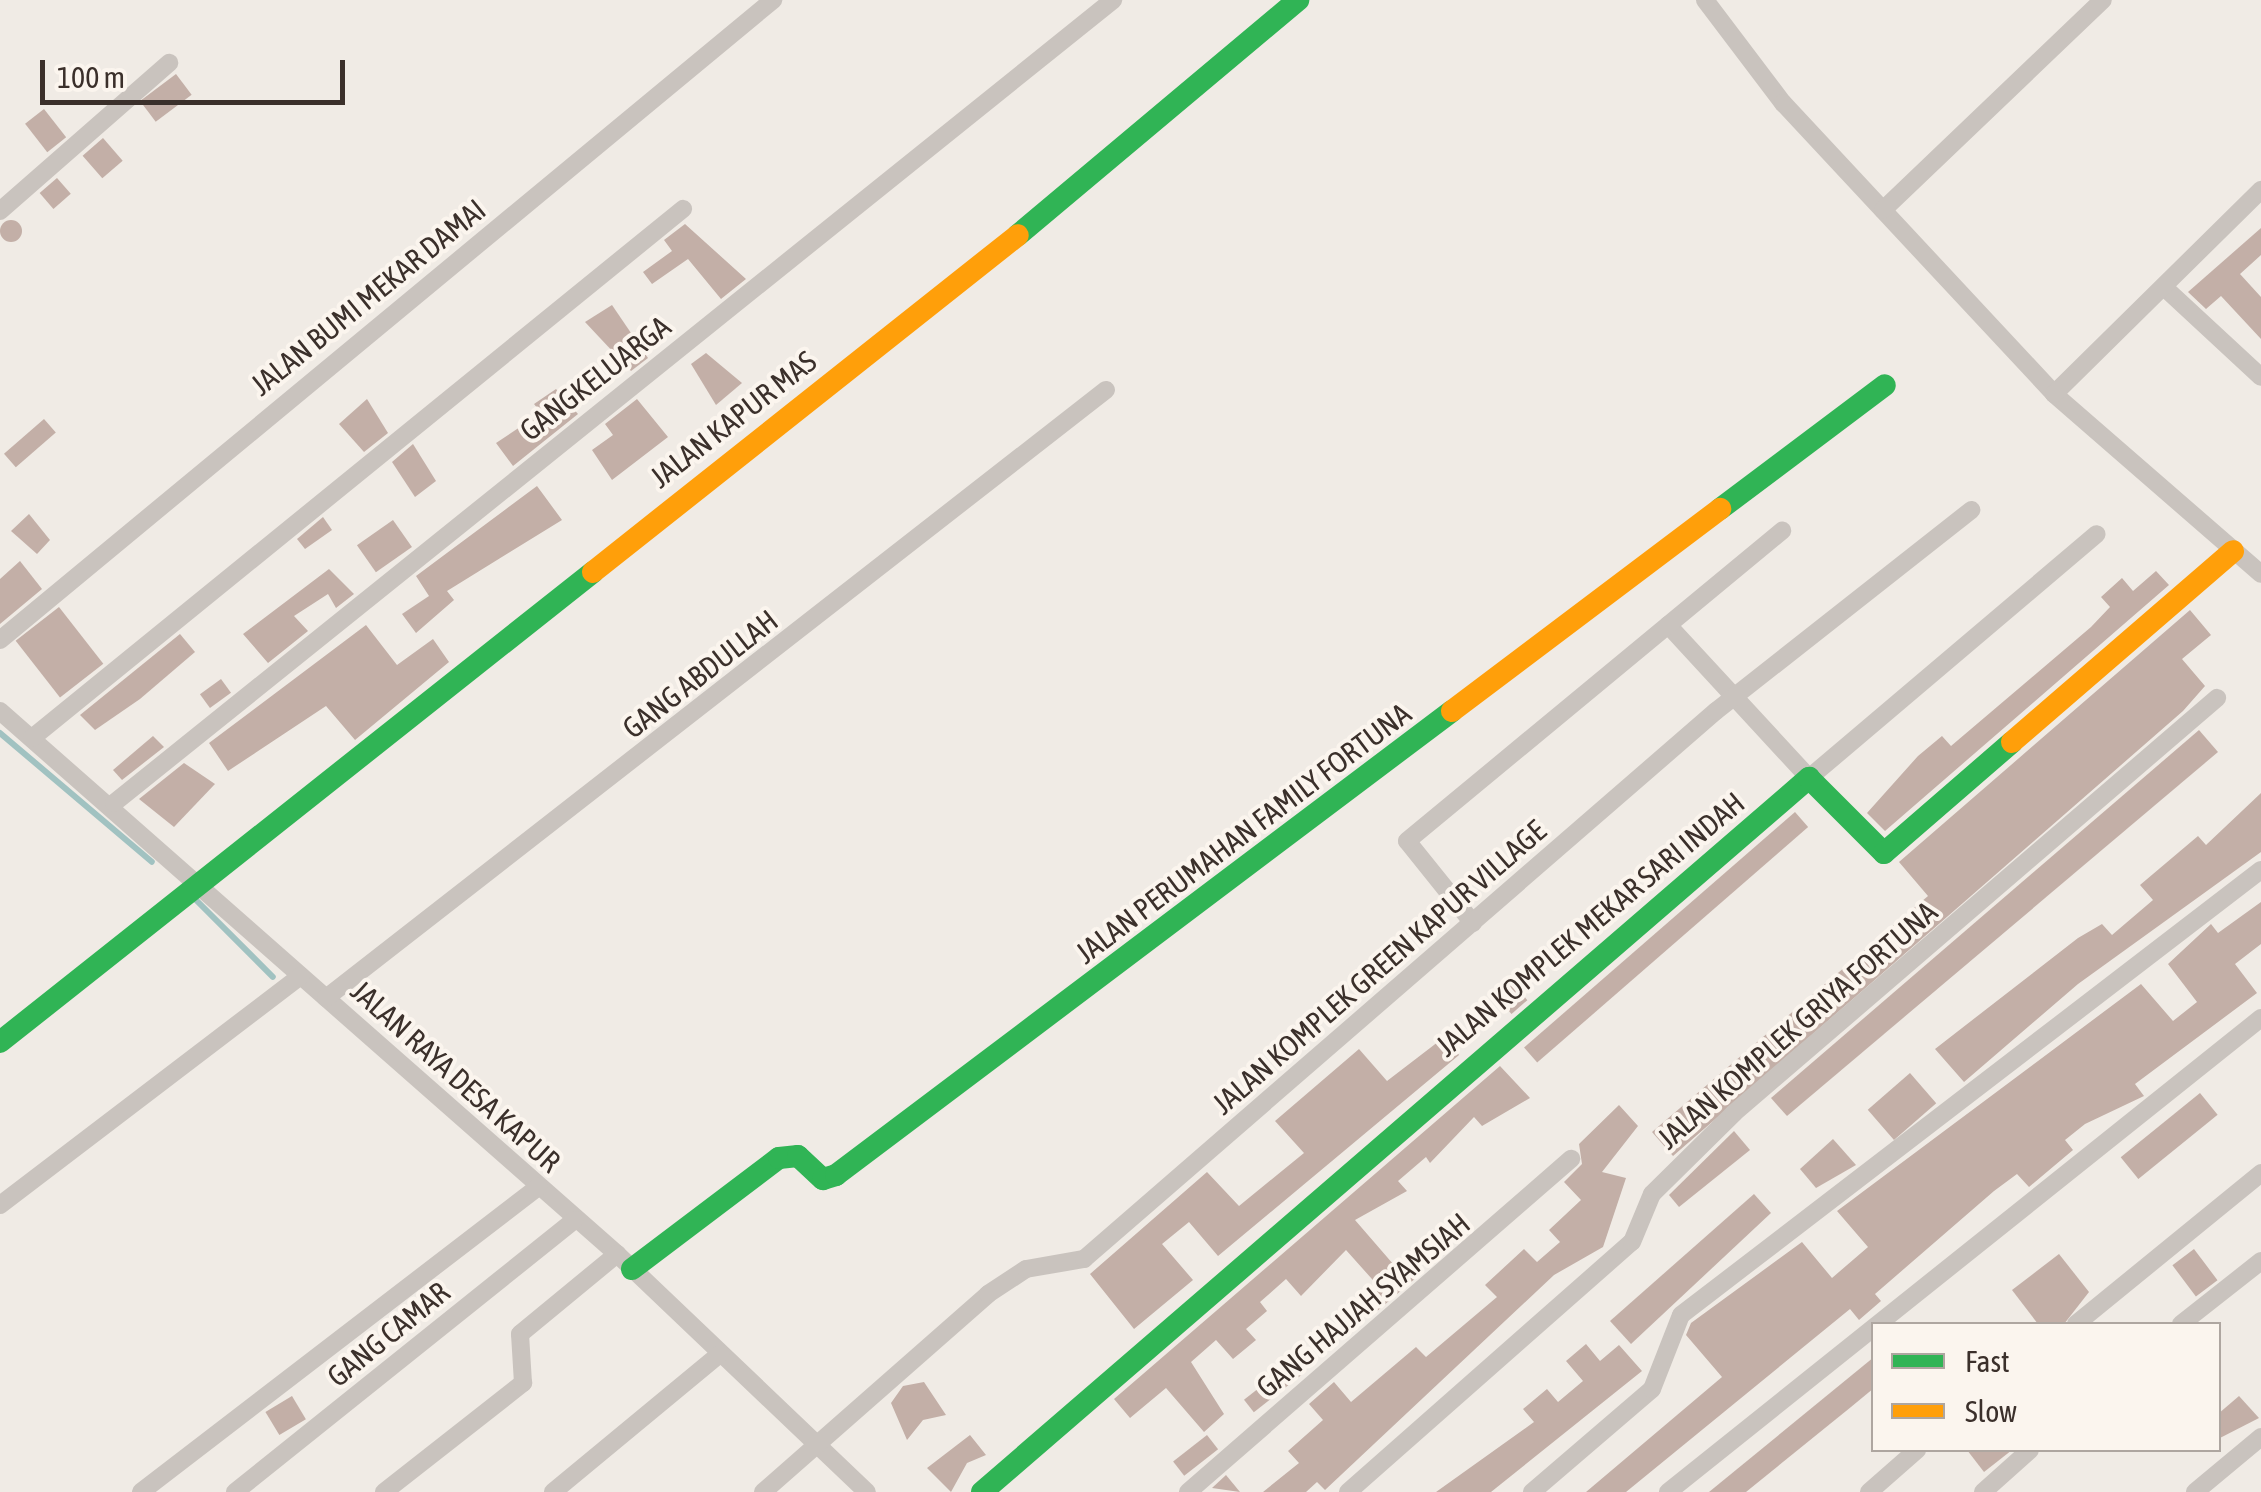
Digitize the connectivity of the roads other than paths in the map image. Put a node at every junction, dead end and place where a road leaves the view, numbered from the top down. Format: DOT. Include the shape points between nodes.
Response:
graph roads {
  1 [pos="773,0"];
  2 [pos="1113,0"];
  3 [pos="1298,0"];
  4 [pos="1705,0"];
  5 [pos="2102,0"];
  6 [pos="170,63"];
  7 [pos="2261,190"];
  8 [pos="682,208"];
  9 [pos="1883,210"];
  10 [pos="0,211"];
  11 [pos="2166,289"];
  12 [pos="2261,377"];
  13 [pos="1885,386"];
  14 [pos="1106,390"];
  15 [pos="2054,394"];
  16 [pos="1971,510"];
  17 [pos="1782,530"];
  18 [pos="2097,534"];
  19 [pos="2233,552"];
  20 [pos="2261,574"];
  21 [pos="1668,625"];
  22 [pos="0,640"];
  23 [pos="2217,698"];
  24 [pos="1733,700"];
  25 [pos="0,711"];
  26 [pos="32,738"];
  27 [pos="1809,778"];
  28 [pos="114,803"];
  29 [pos="2261,870"];
  30 [pos="203,884"];
  31 [pos="1473,923"];
  32 [pos="301,976"];
  33 [pos="326,998"];
  34 [pos="2261,1018"];
  35 [pos="0,1042"];
  36 [pos="1571,1159"];
  37 [pos="2261,1173"];
  38 [pos="538,1186"];
  39 [pos="0,1205"];
  40 [pos="575,1220"];
  41 [pos="2261,1261"];
  42 [pos="625,1262"];
  43 [pos="1881,1322"];
  44 [pos="2078,1322"];
  45 [pos="2184,1322"];
  46 [pos="1871,1330"];
  47 [pos="720,1354"];
  48 [pos="2261,1437"];
  49 [pos="817,1445"];
  50 [pos="1915,1452"];
  51 [pos="2028,1452"];
  52 [pos="142,1492"];
  53 [pos="235,1492"];
  54 [pos="384,1492"];
  55 [pos="553,1492"];
  56 [pos="764,1492"];
  57 [pos="867,1492"];
  58 [pos="982,1492"];
  59 [pos="1188,1492"];
  60 [pos="1348,1492"];
  61 [pos="1532,1492"];
  62 [pos="1668,1492"];
  63 [pos="1869,1492"];
  64 [pos="1983,1492"];
  65 [pos="2195,1492"];
  1 -- 22 [label="street, JALAN BUMI MEKAR DAMAI"];
  2 -- 28 [label="street, GANGKELUARGA"];
  3 -- 30 [label="street, JALAN KAPUR MAS" via="1023,231"];
  4 -- 9 [label="street" via="1783,104"];
  5 -- 9 [label="street"];
  6 -- 10 [label="street"];
  7 -- 11 [label="street"];
  8 -- 26 [label="street"];
  9 -- 15 [label="street"];
  11 -- 12 [label="street"];
  11 -- 15 [label="street"];
  13 -- 42 [label="street, JALAN PERUMAHAN FAMILY FORTUNA" via="836,1175 823,1179 798,1156 779,1158"];
  14 -- 33 [label="street, GANG ABDULLAH"];
  15 -- 19 [label="street"];
  16 -- 24 [label="street, JALAN KOMPLEK GREEN KAPUR VILLAGE"];
  17 -- 21 [label="street"];
  18 -- 27 [label="street"];
  19 -- 20 [label="street"];
  19 -- 27 [label="street" via="1884,853"];
  21 -- 24 [label="street"];
  21 -- 31 [label="street" via="1407,841"];
  23 -- 60 [label="street, JALAN KOMPLEK GRIYA FORTUNA" via="1734,1113 1661,1183 1632,1242"];
  24 -- 27 [label="street"];
  24 -- 31 [label="street, JALAN KOMPLEK GREEN KAPUR VILLAGE"];
  25 -- 26 [label="street, JALAN RAYA DESA KAPUR"];
  26 -- 28 [label="street, JALAN RAYA DESA KAPUR"];
  27 -- 58 [label="street, JALAN KOMPLEK MEKAR SARI INDAH"];
  28 -- 30 [label="street, JALAN RAYA DESA KAPUR"];
  29 -- 61 [label="street" via="1681,1315 1652,1390"];
  30 -- 32 [label="street, JALAN RAYA DESA KAPUR"];
  30 -- 35 [label="street, JALAN KAPUR MAS"];
  31 -- 49 [label="street, JALAN KOMPLEK GREEN KAPUR VILLAGE" via="1084,1259 1026,1269 988,1294"];
  32 -- 33 [label="street, JALAN RAYA DESA KAPUR"];
  32 -- 39 [label="street"];
  33 -- 38 [label="street, JALAN RAYA DESA KAPUR"];
  34 -- 43 [label="street"];
  36 -- 59 [label="street, GANG HAJJAH SYAMSIAH"];
  37 -- 44 [label="street"];
  38 -- 40 [label="street, JALAN RAYA DESA KAPUR"];
  38 -- 52 [label="street"];
  40 -- 42 [label="street, JALAN RAYA DESA KAPUR"];
  40 -- 53 [label="street, GANG CAMAR"];
  41 -- 45 [label="street"];
  42 -- 47 [label="street, JALAN RAYA DESA KAPUR"];
  42 -- 54 [label="street" via="520,1334 526,1380"];
  46 -- 62 [label="street"];
  47 -- 49 [label="street, JALAN RAYA DESA KAPUR"];
  47 -- 55 [label="street"];
  48 -- 65 [label="street"];
  49 -- 56 [label="street, JALAN KOMPLEK GREEN KAPUR VILLAGE"];
  49 -- 57 [label="street, JALAN RAYA DESA KAPUR"];
  50 -- 63 [label="street"];
  51 -- 64 [label="street"];
}
